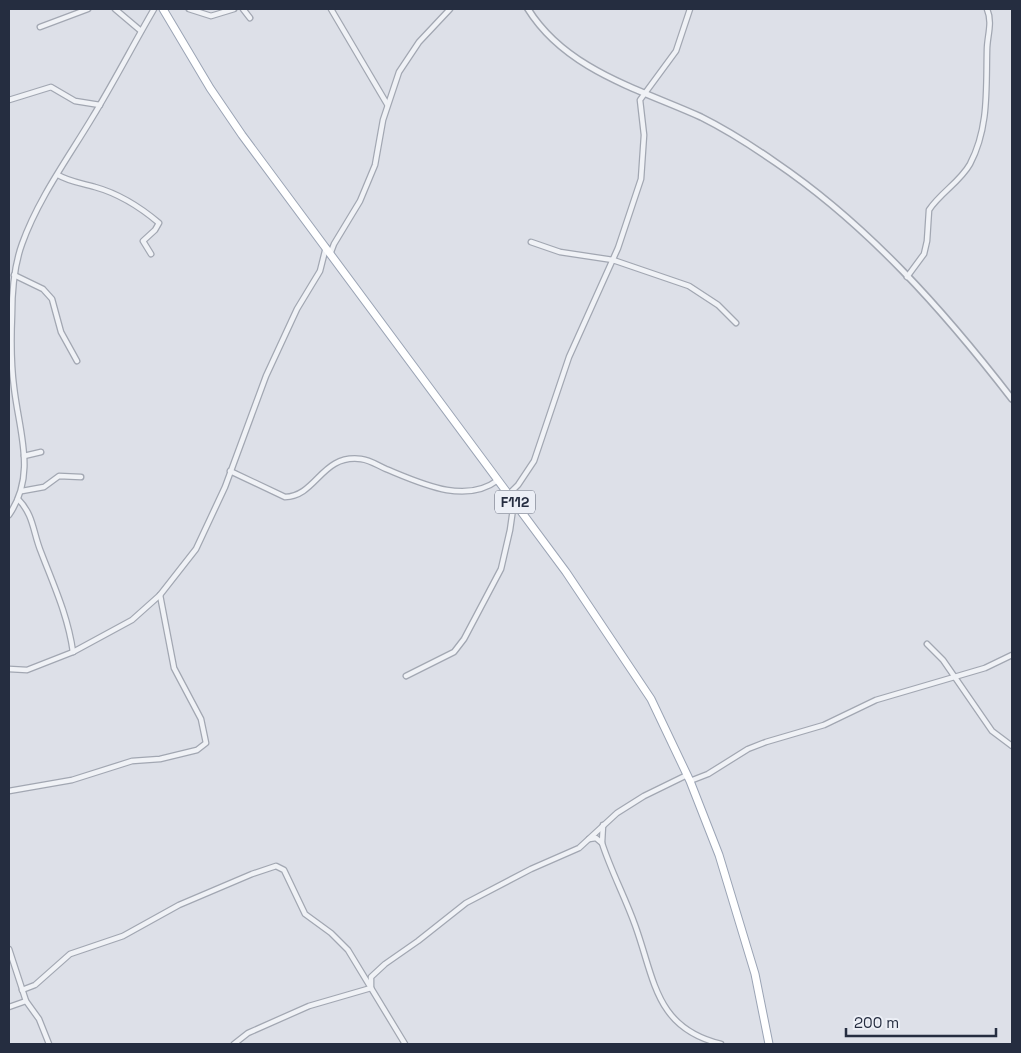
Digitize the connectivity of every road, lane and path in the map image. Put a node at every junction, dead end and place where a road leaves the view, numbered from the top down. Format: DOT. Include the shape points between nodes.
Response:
graph roads {
  1 [pos="88,9"];
  2 [pos="115,9"];
  3 [pos="154,9"];
  4 [pos="189,9"];
  5 [pos="234,9"];
  6 [pos="243,9"];
  7 [pos="331,9"];
  8 [pos="450,9"];
  9 [pos="528,9"];
  10 [pos="690,9"];
  11 [pos="986,9"];
  12 [pos="165,10"];
  13 [pos="250,18"];
  14 [pos="40,27"];
  15 [pos="141,31"];
  16 [pos="645,94"];
  17 [pos="9,100"];
  18 [pos="387,104"];
  19 [pos="100,105"];
  20 [pos="58,176"];
  21 [pos="531,242"];
  22 [pos="329,249"];
  23 [pos="151,254"];
  24 [pos="613,260"];
  25 [pos="14,276"];
  26 [pos="907,277"];
  27 [pos="736,323"];
  28 [pos="77,361"];
  29 [pos="1012,399"];
  30 [pos="41,452"];
  31 [pos="24,456"];
  32 [pos="230,471"];
  33 [pos="81,477"];
  34 [pos="498,480"];
  35 [pos="22,491"];
  36 [pos="509,494"];
  37 [pos="18,499"];
  38 [pos="514,500"];
  39 [pos="9,515"];
  40 [pos="160,595"];
  41 [pos="928,644"];
  42 [pos="73,652"];
  43 [pos="1012,655"];
  44 [pos="9,669"];
  45 [pos="406,676"];
  46 [pos="953,676"];
  47 [pos="1012,746"];
  48 [pos="689,778"];
  49 [pos="9,791"];
  50 [pos="603,825"];
  51 [pos="590,839"];
  52 [pos="602,843"];
  53 [pos="9,949"];
  54 [pos="371,988"];
  55 [pos="22,990"];
  56 [pos="26,1001"];
  57 [pos="9,1007"];
  58 [pos="49,1044"];
  59 [pos="234,1044"];
  60 [pos="405,1044"];
  61 [pos="721,1044"];
  62 [pos="770,1044"];
  1 -- 14 [label="street"];
  2 -- 15 [label="street"];
  3 -- 15 [label="street"];
  4 -- 5 [label="street" via="211,16"];
  6 -- 13 [label="street"];
  7 -- 18 [label="street"];
  8 -- 18 [label="street" via="409,55"];
  9 -- 16 [label="street" via="539,26 562,49 597,71"];
  10 -- 16 [label="street" via="676,51"];
  11 -- 26 [label="street" via="990,24 988,94 978,144 970,164 929,210 924,254"];
  12 -- 22 [label="main road, F112" via="210,88"];
  15 -- 19 [label="street"];
  16 -- 24 [label="street" via="639,103 644,135 641,179"];
  16 -- 26 [label="street" via="704,119 777,163 850,219"];
  17 -- 19 [label="street" via="51,87 75,101"];
  18 -- 22 [label="street" via="375,166 360,201"];
  19 -- 20 [label="street"];
  20 -- 23 [label="street" via="110,192 145,211 159,223 143,242"];
  20 -- 25 [label="street" via="33,216 21,245"];
  21 -- 24 [label="street" via="560,252"];
  22 -- 32 [label="street" via="266,376"];
  22 -- 34 [label="main road, F112"];
  24 -- 27 [label="street" via="688,286 718,305"];
  24 -- 36 [label="street" via="571,352 534,461"];
  25 -- 28 [label="street" via="43,289 52,299 61,332"];
  25 -- 31 [label="street" via="13,385"];
  26 -- 29 [label="street"];
  30 -- 31 [label="street"];
  31 -- 35 [label="street"];
  32 -- 34 [label="street" via="285,496 307,488 334,463 349,458 373,462 436,487 459,492 482,490"];
  32 -- 40 [label="street" via="196,549"];
  33 -- 35 [label="street" via="59,476 44,487"];
  34 -- 36 [label="main road, F112"];
  35 -- 37 [label="street"];
  36 -- 38 [label="main road, F112"];
  37 -- 39 [label="street"];
  37 -- 42 [label="street" via="30,514 40,552 64,607"];
  38 -- 45 [label="street" via="501,568 464,639 454,652"];
  38 -- 48 [label="main road, F112" via="651,699"];
  40 -- 42 [label="street" via="132,620"];
  40 -- 49 [label="street" via="174,668 200,720 206,743 197,750 160,760 132,760 72,780"];
  41 -- 46 [label="street"];
  42 -- 44 [label="street" via="27,670"];
  43 -- 46 [label="street" via="985,668"];
  46 -- 47 [label="street" via="992,731"];
  46 -- 48 [label="street" via="876,700 824,725 757,745 708,774"];
  48 -- 50 [label="street" via="644,796"];
  48 -- 62 [label="main road, F112" via="741,922 756,974"];
  50 -- 51 [label="street"];
  50 -- 52 [label="street"];
  51 -- 52 [label="street" via="596,838"];
  51 -- 54 [label="street" via="572,852 530,869 466,903 384,964 371,977"];
  52 -- 61 [label="street" via="635,925 658,995 680,1026"];
  53 -- 55 [label="street"];
  54 -- 55 [label="street" via="348,950 305,914 284,870 276,866 179,905 123,936 70,954 35,985"];
  54 -- 59 [label="street" via="309,1006 248,1033"];
  54 -- 60 [label="street"];
  55 -- 56 [label="street"];
  56 -- 57 [label="street"];
  56 -- 58 [label="street" via="39,1020"];
}
